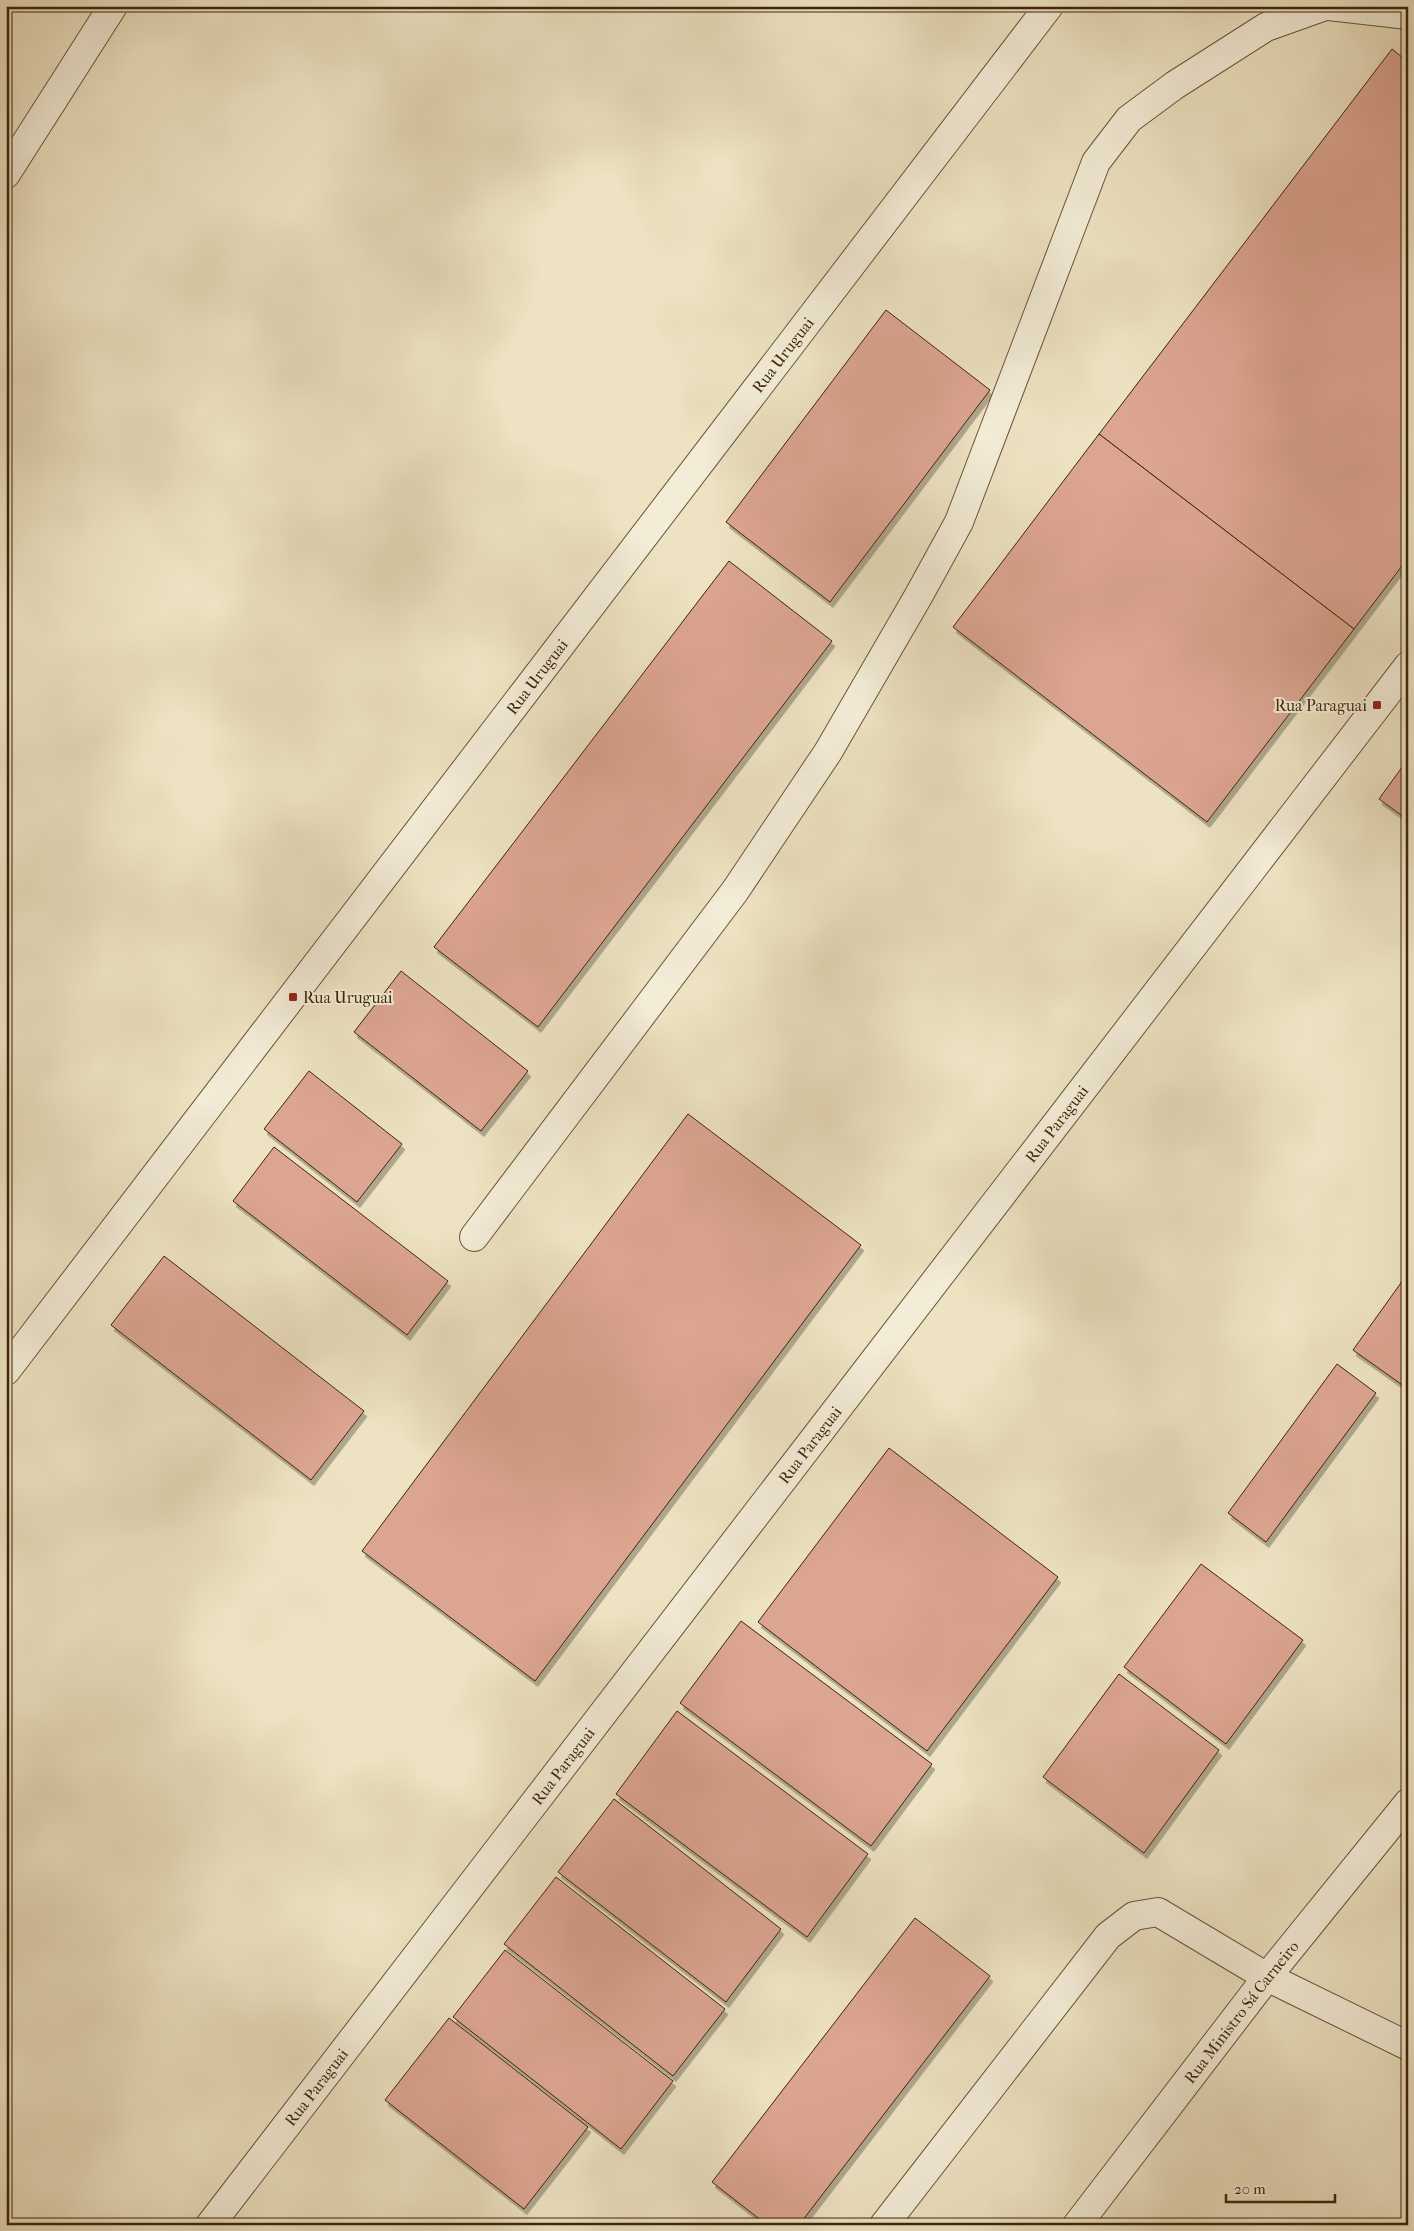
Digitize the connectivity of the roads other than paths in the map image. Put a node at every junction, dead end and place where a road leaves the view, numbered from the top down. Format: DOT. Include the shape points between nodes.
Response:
graph roads {
  1 [pos="113,6"];
  2 [pos="1048,6"];
  3 [pos="1327,6"];
  4 [pos="1408,15"];
  5 [pos="6,174"];
  6 [pos="1408,666"];
  7 [pos="474,1237"];
  8 [pos="6,1371"];
  9 [pos="1408,1803"];
  10 [pos="1267,1977"];
  11 [pos="1408,2046"];
  12 [pos="210,2225"];
  13 [pos="884,2225"];
  14 [pos="1078,2225"];
  1 -- 5 [label="street"];
  2 -- 8 [label="street, Rua Uruguai"];
  3 -- 4 [label="street"];
  3 -- 7 [label="street" via="1266,27 1175,84 1130,119 1096,162 959,522 828,752 735,892"];
  6 -- 12 [label="street, Rua Paraguai"];
  9 -- 10 [label="street, Rua Ministro Sá Carneiro"];
  10 -- 11 [label="street"];
  10 -- 13 [label="street" via="1158,1912 1134,1916 1108,1936"];
  10 -- 14 [label="street, Rua Ministro Sá Carneiro"];
}
